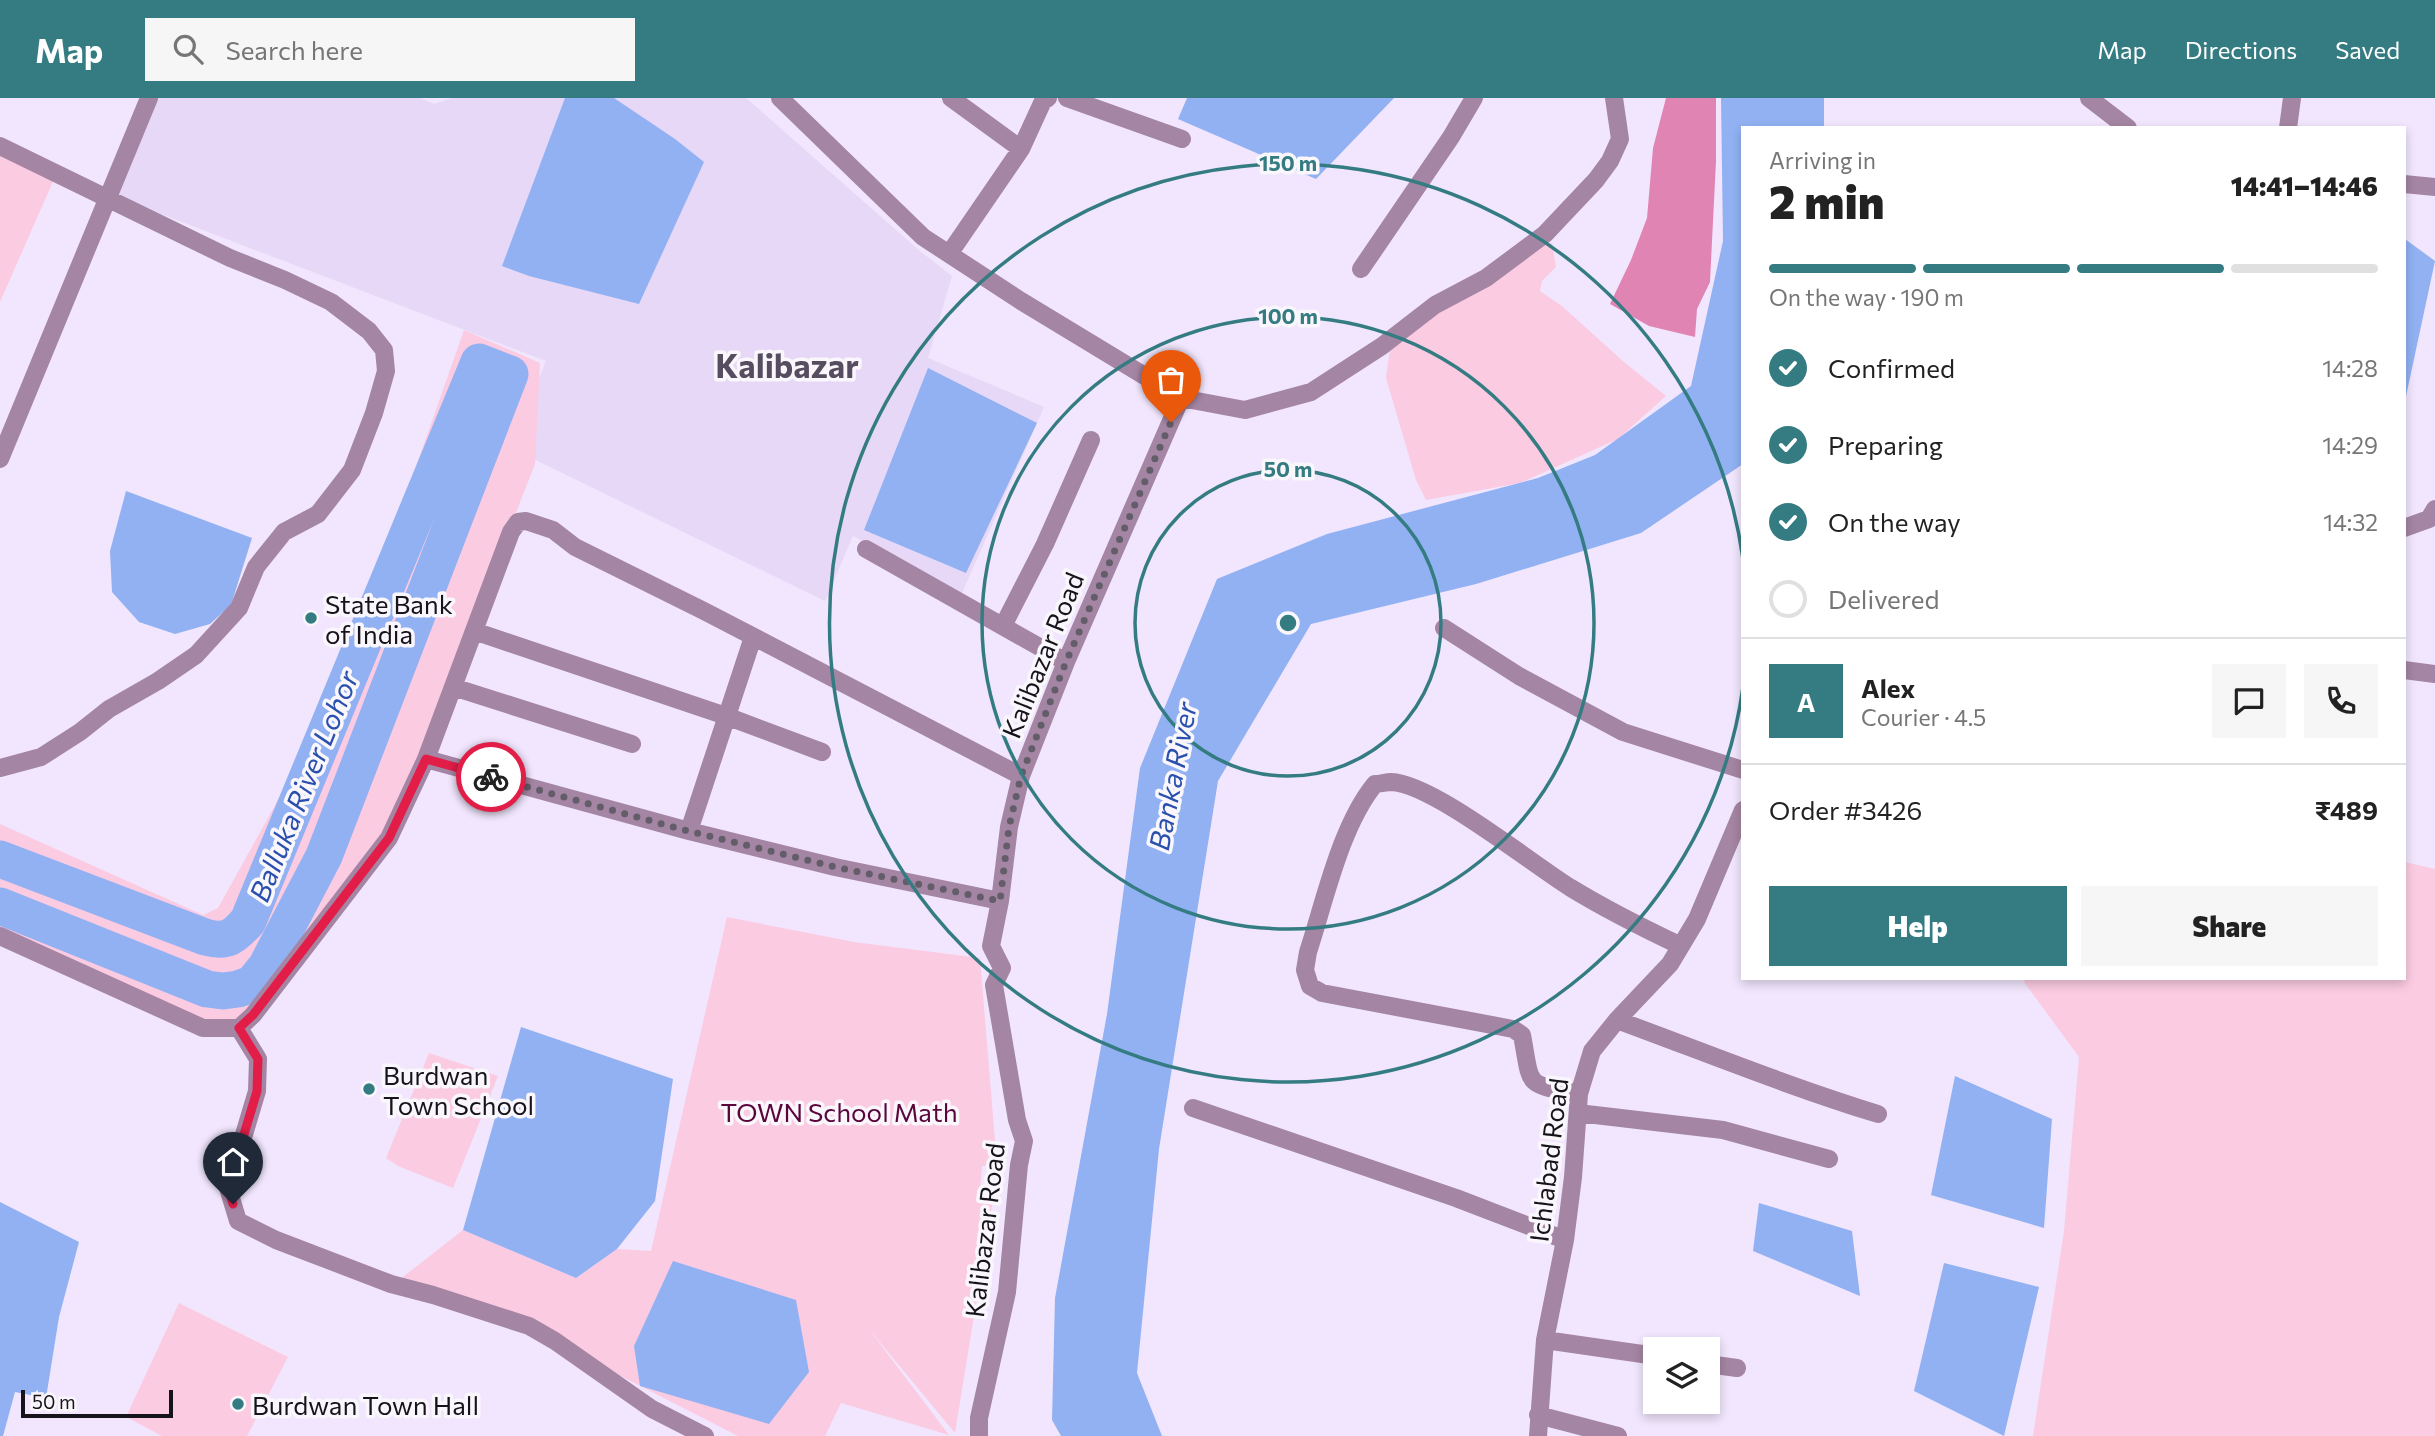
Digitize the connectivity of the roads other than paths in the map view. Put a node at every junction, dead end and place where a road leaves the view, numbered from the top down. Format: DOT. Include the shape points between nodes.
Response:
graph roads {
  1 [pos="149,98"];
  2 [pos="780,98"];
  3 [pos="951,98"];
  4 [pos="1048,98"];
  5 [pos="1067,98"];
  6 [pos="1474,98"];
  7 [pos="1614,98"];
  8 [pos="2089,98"];
  9 [pos="2292,98"];
  10 [pos="2124,126"];
  11 [pos="2288,126"];
  12 [pos="1182,139"];
  13 [pos="0,146"];
  14 [pos="1021,149"];
  15 [pos="2406,184"];
  16 [pos="2435,187"];
  17 [pos="107,198"];
  18 [pos="948,254"];
  19 [pos="1361,269"];
  20 [pos="1181,398"];
  21 [pos="1091,440"];
  22 [pos="0,459"];
  23 [pos="2433,519"];
  24 [pos="2406,527"];
  25 [pos="866,548"];
  26 [pos="1003,626"];
  27 [pos="1444,628"];
  28 [pos="474,631"];
  29 [pos="753,637"];
  30 [pos="1066,662"];
  31 [pos="2406,670"];
  32 [pos="2435,674"];
  33 [pos="453,687"];
  34 [pos="726,716"];
  35 [pos="632,744"];
  36 [pos="822,752"];
  37 [pos="426,759"];
  38 [pos="0,768"];
  39 [pos="1741,770"];
  40 [pos="1021,776"];
  41 [pos="1741,815"];
  42 [pos="688,831"];
  43 [pos="1000,901"];
  44 [pos="0,936"];
  45 [pos="1681,946"];
  46 [pos="1617,1020"];
  47 [pos="239,1028"];
  48 [pos="1579,1094"];
  49 [pos="1193,1108"];
  50 [pos="1578,1113"];
  51 [pos="1878,1114"];
  52 [pos="1829,1159"];
  53 [pos="1565,1240"];
  54 [pos="1545,1340"];
  55 [pos="1643,1354"];
  56 [pos="1720,1366"];
  57 [pos="1737,1368"];
  58 [pos="1538,1415"];
  59 [pos="705,1436"];
  60 [pos="979,1436"];
  61 [pos="1538,1436"];
  62 [pos="1618,1436"];
  1 -- 17 [label="street"];
  2 -- 18 [label="street" via="923,237"];
  3 -- 14 [label="street"];
  4 -- 14 [label="street"];
  5 -- 12 [label="street"];
  6 -- 19 [label="street"];
  7 -- 20 [label="street" via="1620,139 1610,161 1545,234 1486,278 1435,305 1311,392 1245,410"];
  8 -- 10 [label="street"];
  9 -- 11 [label="street"];
  13 -- 17 [label="street"];
  14 -- 18 [label="street"];
  15 -- 16 [label="street"];
  17 -- 22 [label="street"];
  17 -- 38 [label="street" via="331,302 369,331 384,350 386,371 352,470 318,514 284,532 256,567 239,608 196,655 41,757"];
  18 -- 20 [label="street"];
  20 -- 30 [label="street, Kalibazar Road"];
  21 -- 26 [label="street"];
  23 -- 24 [label="street"];
  25 -- 26 [label="street"];
  26 -- 30 [label="street"];
  27 -- 39 [label="street" via="1518,676 1623,732"];
  28 -- 29 [label="street" via="511,532 518,522 526,521 553,530 575,547"];
  28 -- 33 [label="street"];
  28 -- 34 [label="street"];
  29 -- 34 [label="street"];
  29 -- 40 [label="street"];
  30 -- 40 [label="street, Kalibazar Road"];
  31 -- 32 [label="street"];
  33 -- 35 [label="street"];
  33 -- 37 [label="street"];
  34 -- 36 [label="street"];
  34 -- 42 [label="street"];
  37 -- 42 [label="street"];
  37 -- 47 [label="street" via="389,838"];
  40 -- 43 [label="street, Kalibazar Road"];
  41 -- 45 [label="street, Ichlabad Road"];
  42 -- 43 [label="street"];
  43 -- 60 [label="street, Kalibazar Road" via="991,946 1002,968 993,985 1024,1141 1007,1292"];
  44 -- 47 [label="street" via="204,1028"];
  45 -- 46 [label="street, Ichlabad Road"];
  45 -- 48 [label="street" via="1569,887 1439,799 1392,782 1375,784 1363,799 1347,833 1308,952 1305,970 1310,986 1322,993 1513,1029 1521,1035 1531,1081"];
  46 -- 48 [label="street, Ichlabad Road" via="1592,1051"];
  46 -- 51 [label="street"];
  47 -- 59 [label="street" via="258,1059 257,1091 228,1188 238,1221 391,1284 529,1326 652,1409"];
  48 -- 50 [label="street, Ichlabad Road"];
  49 -- 53 [label="street"];
  50 -- 52 [label="street" via="1723,1130"];
  50 -- 53 [label="street, Ichlabad Road"];
  53 -- 54 [label="street, Ichlabad Road"];
  54 -- 55 [label="street"];
  54 -- 58 [label="street, Ichlabad Road"];
  56 -- 57 [label="street"];
  58 -- 61 [label="street, Ichlabad Road"];
  58 -- 62 [label="street"];
}
